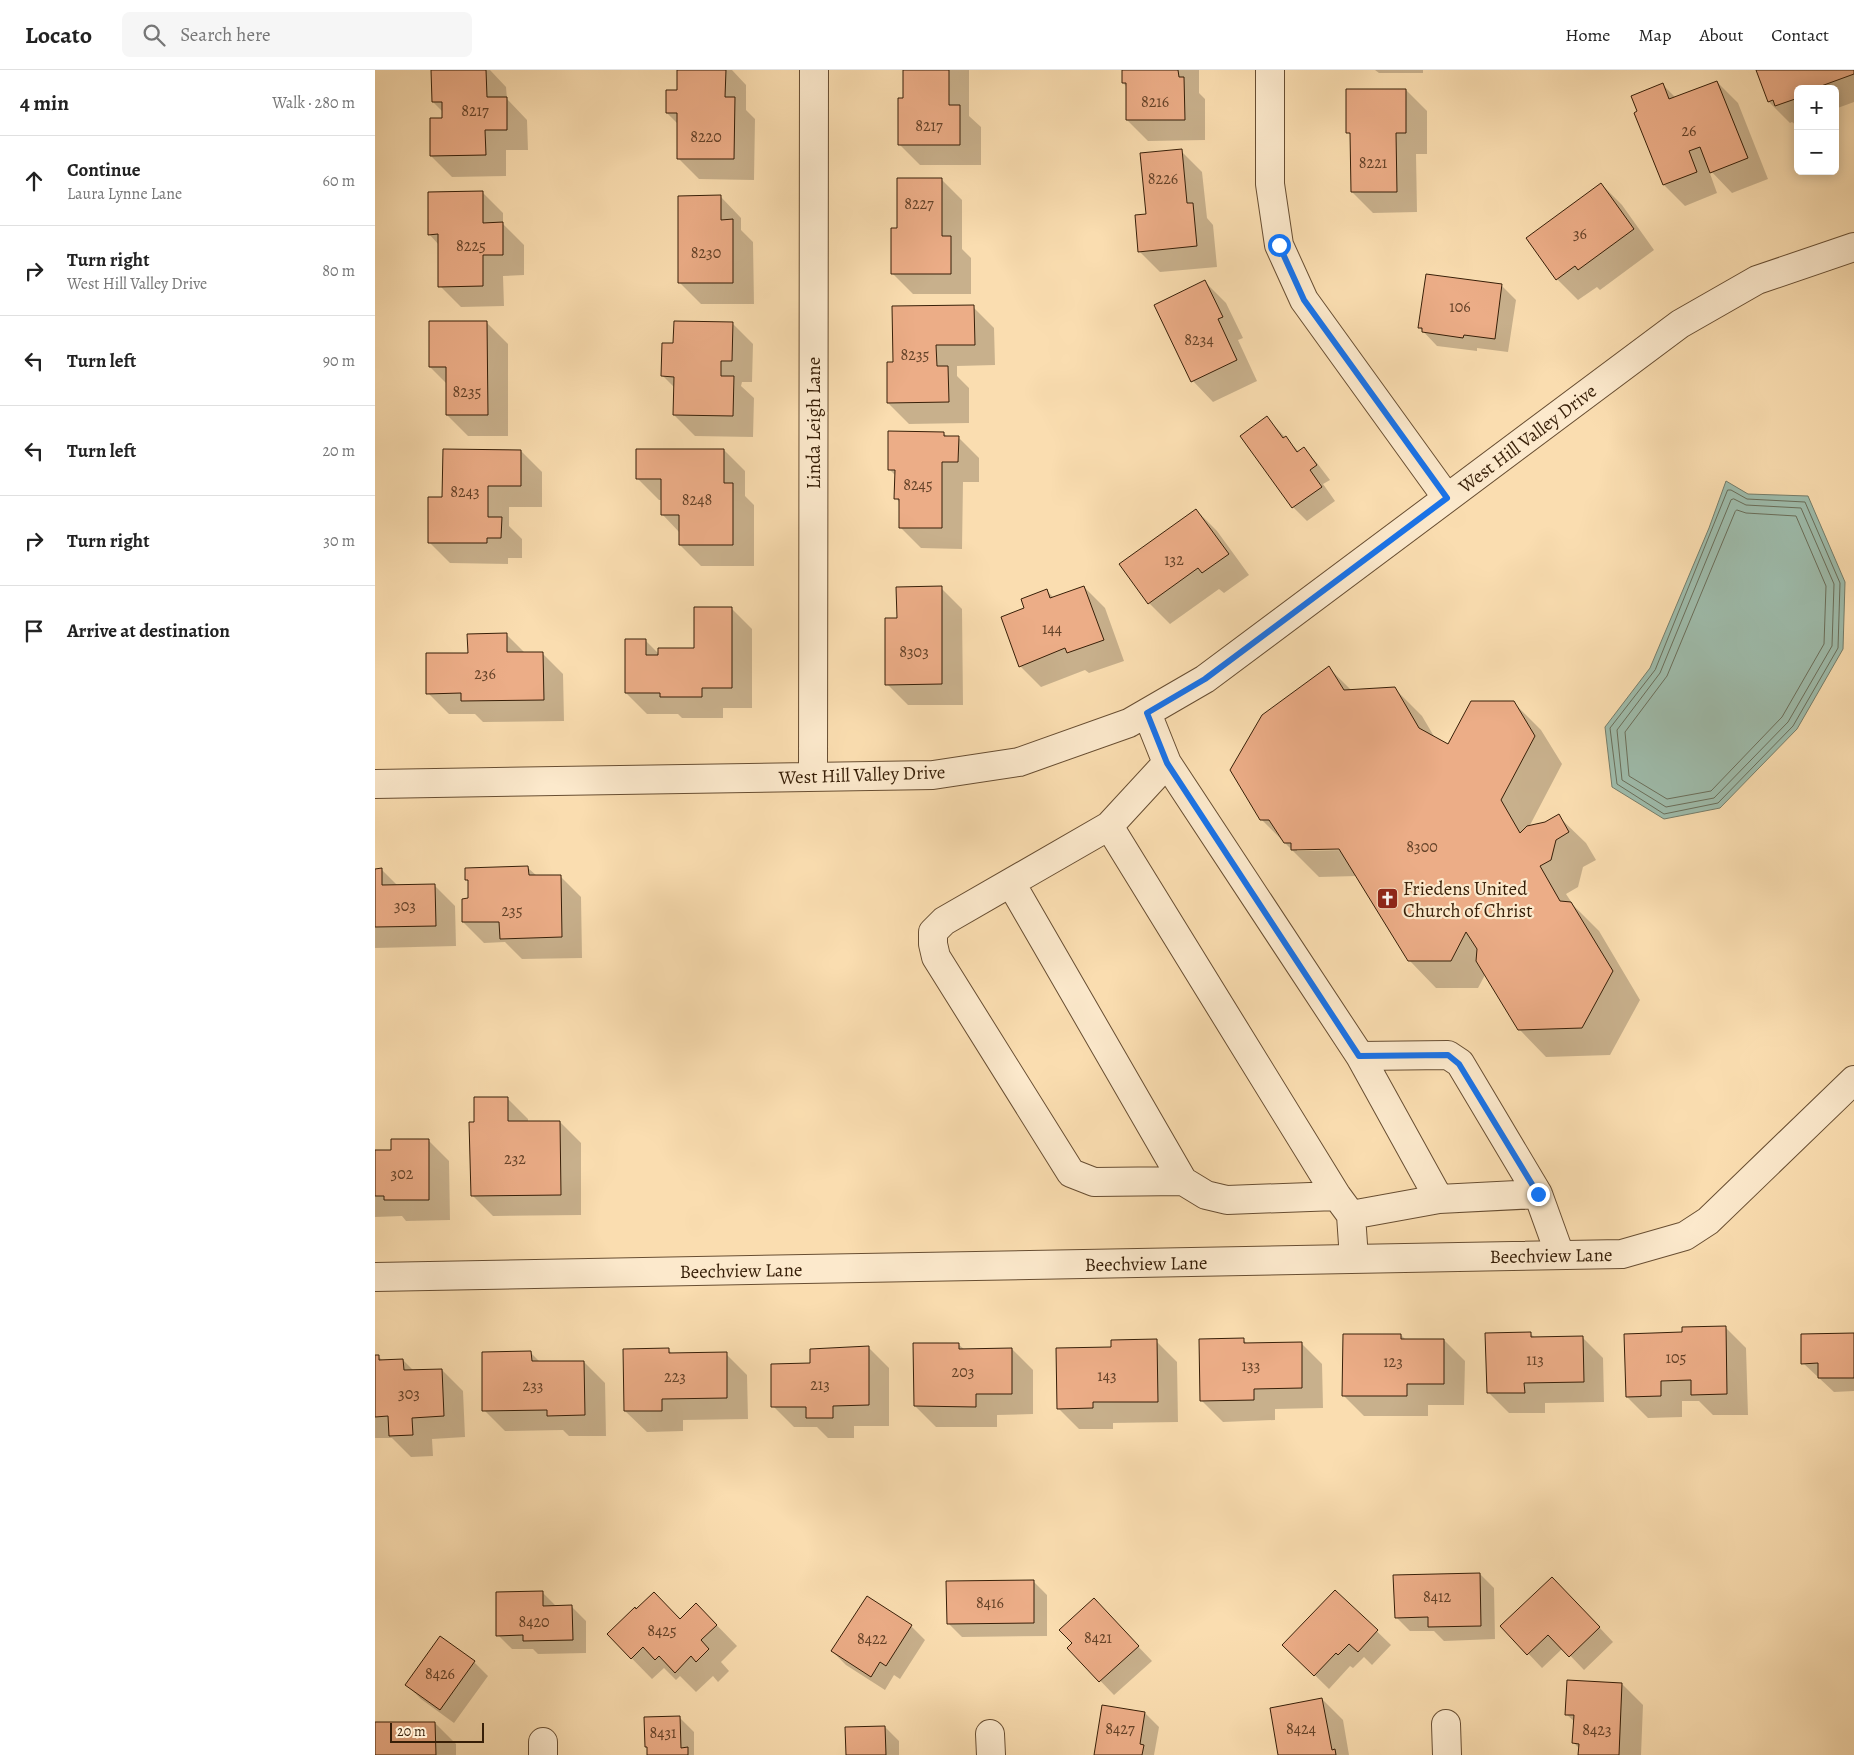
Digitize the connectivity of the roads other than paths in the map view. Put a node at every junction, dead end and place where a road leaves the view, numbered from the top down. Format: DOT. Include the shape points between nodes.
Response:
graph roads {
  1 [pos="814,70"];
  2 [pos="1270,70"];
  3 [pos="1854,246"];
  4 [pos="1447,498"];
  5 [pos="1147,713"];
  6 [pos="1167,763"];
  7 [pos="813,776"];
  8 [pos="375,784"];
  9 [pos="1109,826"];
  10 [pos="1011,882"];
  11 [pos="1359,1056"];
  12 [pos="1854,1080"];
  13 [pos="1183,1181"];
  14 [pos="1538,1194"];
  15 [pos="1439,1199"];
  16 [pos="1344,1205"];
  17 [pos="1559,1255"];
  18 [pos="1354,1259"];
  19 [pos="375,1277"];
  20 [pos="1446,1724"];
  21 [pos="1447,1755"];
  1 -- 7 [label="street, Linda Leigh Lane"];
  2 -- 4 [label="street" via="1270,184 1279,245 1304,300"];
  3 -- 4 [label="street, West Hill Valley Drive" via="1757,280 1680,324"];
  4 -- 5 [label="street, West Hill Valley Drive" via="1205,679"];
  5 -- 6 [label="street"];
  5 -- 7 [label="street, West Hill Valley Drive" via="1129,723 1019,762 933,775"];
  6 -- 9 [label="street"];
  6 -- 11 [label="street"];
  7 -- 8 [label="street, West Hill Valley Drive"];
  9 -- 10 [label="street"];
  9 -- 16 [label="street"];
  10 -- 13 [label="street"];
  10 -- 13 [label="street" via="943,921 933,932 936,957 1071,1173 1094,1182"];
  11 -- 14 [label="street" via="1448,1055 1454,1059"];
  11 -- 15 [label="street"];
  12 -- 17 [label="street, Beechview Lane" via="1708,1222 1685,1236 1622,1254"];
  13 -- 16 [label="street" via="1206,1195 1227,1200"];
  14 -- 15 [label="street"];
  14 -- 17 [label="street"];
  15 -- 16 [label="street"];
  16 -- 18 [label="street"];
  17 -- 18 [label="street, Beechview Lane"];
  18 -- 19 [label="street, Beechview Lane"];
  20 -- 21 [label="street"];
}
